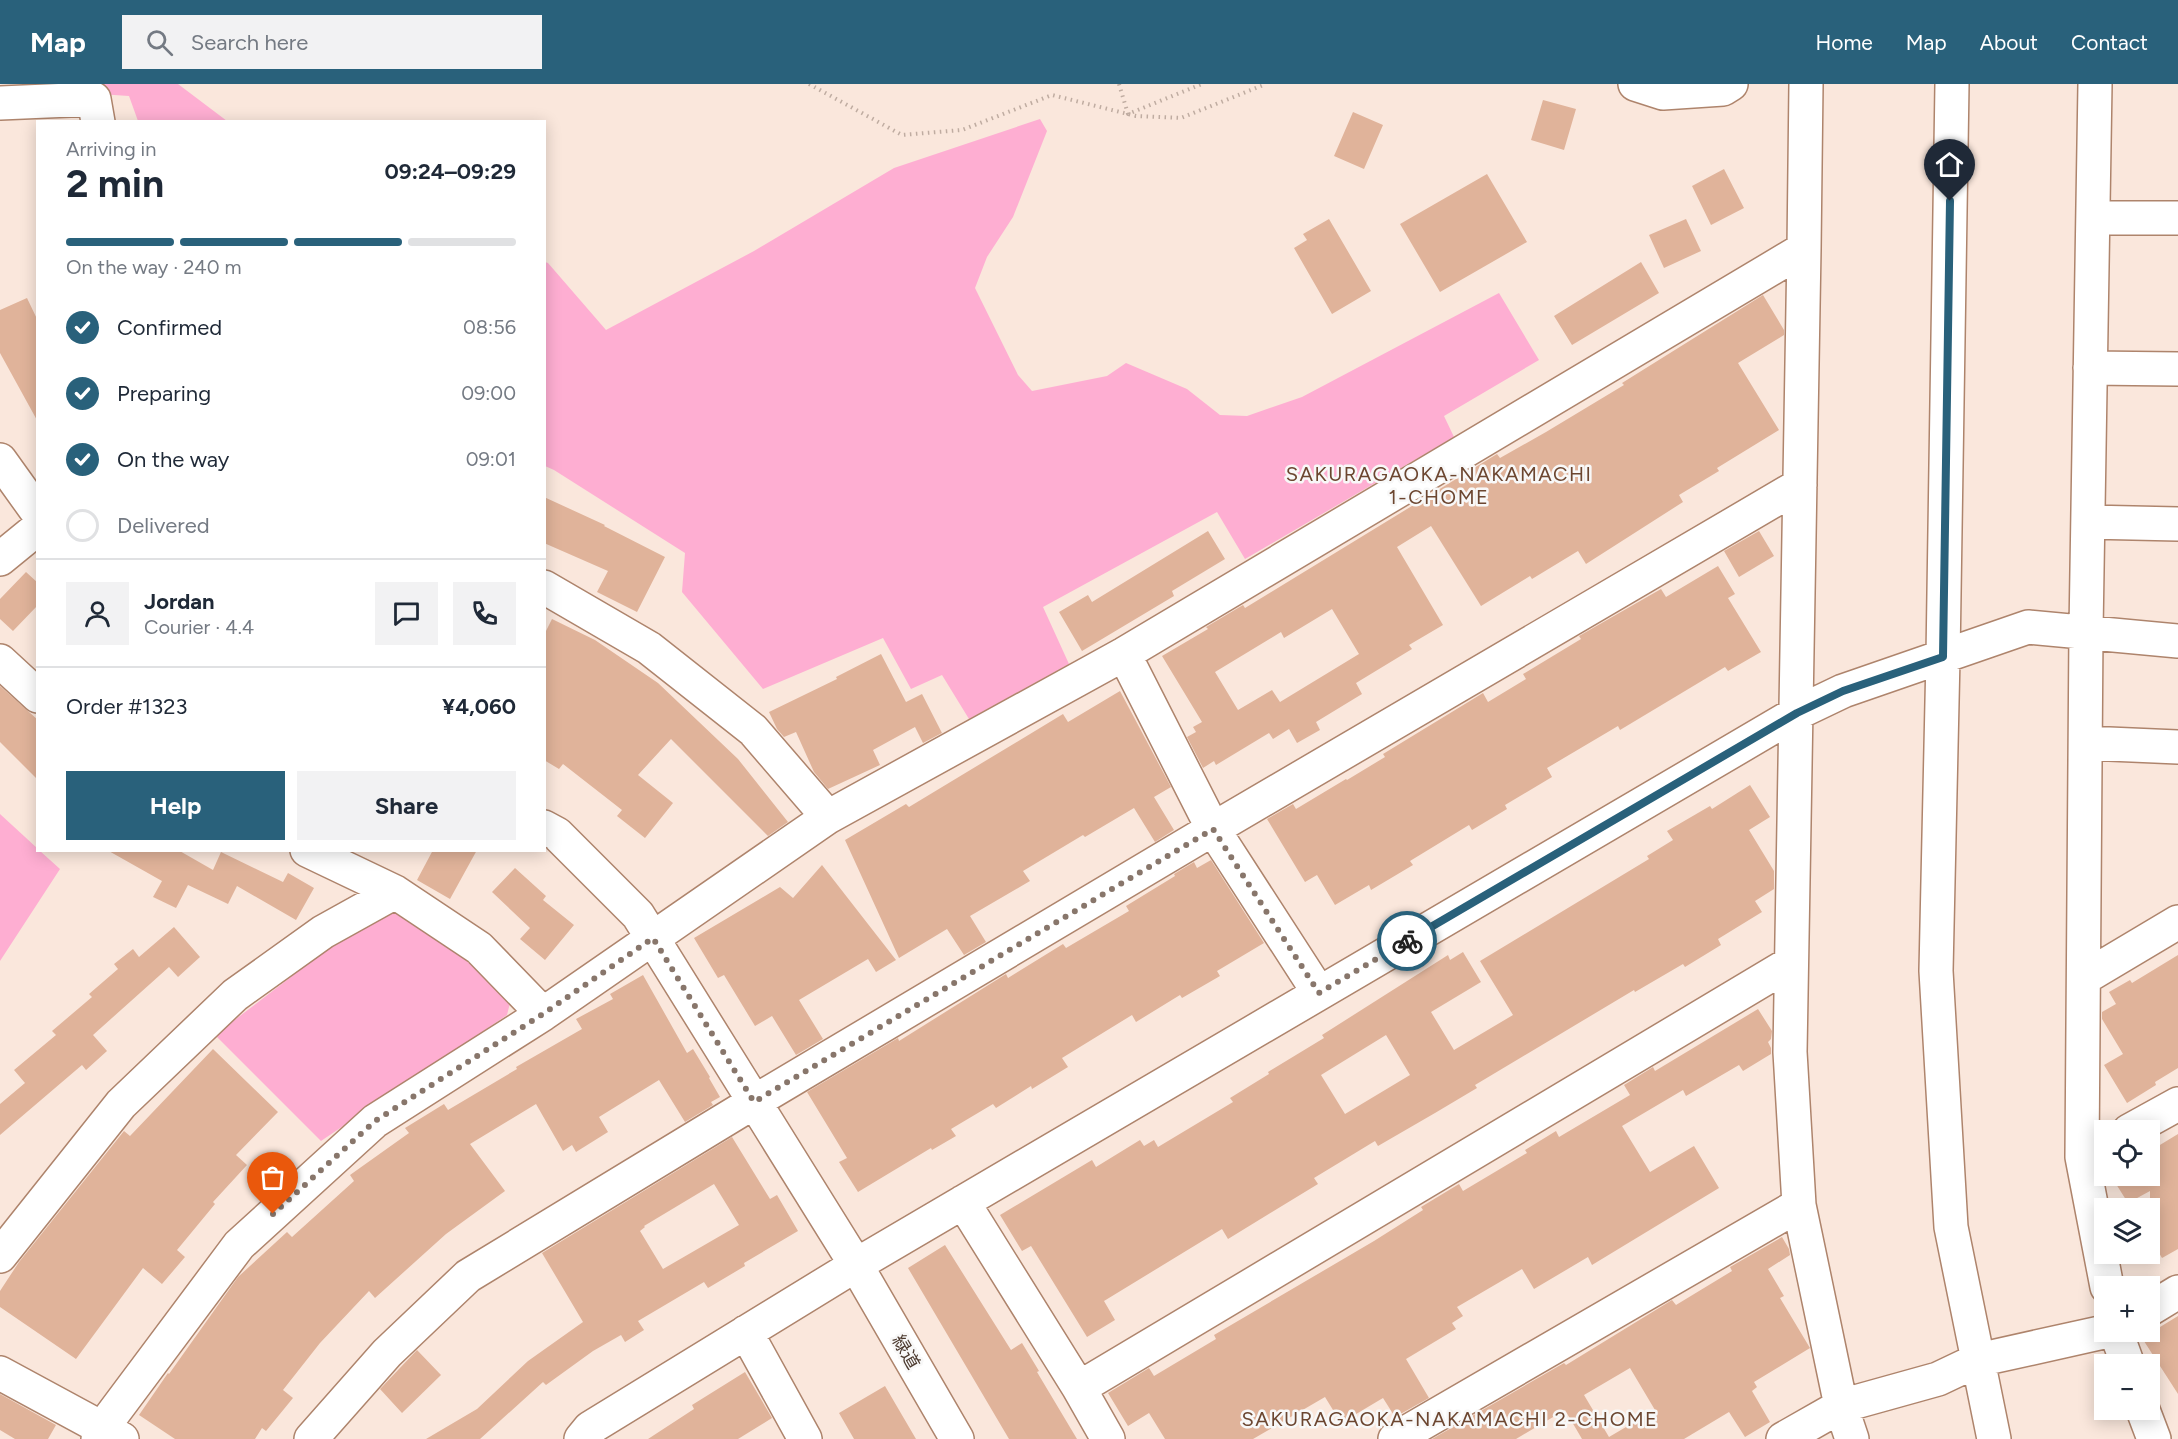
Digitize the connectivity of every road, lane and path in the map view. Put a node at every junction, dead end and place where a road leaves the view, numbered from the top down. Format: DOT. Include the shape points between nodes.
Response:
graph roads {
  1 [pos="809,84"];
  2 [pos="1119,84"];
  3 [pos="1202,84"];
  4 [pos="1266,84"];
  5 [pos="1635,84"];
  6 [pos="1731,84"];
  7 [pos="1806,84"];
  8 [pos="1952,84"];
  9 [pos="2095,84"];
  10 [pos="0,103"];
  11 [pos="1128,114"];
  12 [pos="98,120"];
  13 [pos="2093,218"];
  14 [pos="2178,218"];
  15 [pos="1804,249"];
  16 [pos="2090,368"];
  17 [pos="2178,369"];
  18 [pos="0,460"];
  19 [pos="1800,485"];
  20 [pos="36,510"];
  21 [pos="2088,522"];
  22 [pos="2178,524"];
  23 [pos="36,530"];
  24 [pos="0,559"];
  25 [pos="546,587"];
  26 [pos="2086,631"];
  27 [pos="2178,641"];
  28 [pos="1124,654"];
  29 [pos="1943,657"];
  30 [pos="0,661"];
  31 [pos="36,694"];
  32 [pos="1797,713"];
  33 [pos="2086,743"];
  34 [pos="2178,747"];
  35 [pos="828,817"];
  36 [pos="546,828"];
  37 [pos="1213,829"];
  38 [pos="311,852"];
  39 [pos="395,892"];
  40 [pos="2178,922"];
  41 [pos="653,938"];
  42 [pos="1791,963"];
  43 [pos="2084,978"];
  44 [pos="1319,993"];
  45 [pos="543,1014"];
  46 [pos="754,1102"];
  47 [pos="2178,1104"];
  48 [pos="2149,1120"];
  49 [pos="2093,1151"];
  50 [pos="963,1202"];
  51 [pos="1799,1205"];
  52 [pos="0,1256"];
  53 [pos="856,1265"];
  54 [pos="2106,1276"];
  55 [pos="2178,1292"];
  56 [pos="2160,1303"];
  57 [pos="746,1332"];
  58 [pos="2094,1334"];
  59 [pos="1978,1360"];
  60 [pos="0,1373"];
  61 [pos="1079,1388"];
  62 [pos="1840,1406"];
  63 [pos="2147,1420"];
  64 [pos="108,1435"];
  65 [pos="311,1439"];
  66 [pos="581,1439"];
  67 [pos="806,1439"];
  68 [pos="957,1439"];
  69 [pos="1108,1439"];
  70 [pos="1395,1439"];
  71 [pos="1783,1439"];
  72 [pos="1852,1439"];
  73 [pos="1994,1439"];
  74 [pos="2154,1439"];
  1 -- 11 [label="path" via="902,135 962,130 1052,95"];
  2 -- 11 [label="path"];
  3 -- 11 [label="path"];
  4 -- 11 [label="path" via="1181,118"];
  5 -- 6 [label="street" via="1663,93 1723,89"];
  7 -- 15 [label="street"];
  8 -- 29 [label="street"];
  9 -- 13 [label="street"];
  10 -- 12 [label="street" via="94,99"];
  13 -- 14 [label="street"];
  13 -- 16 [label="street"];
  15 -- 19 [label="street"];
  15 -- 28 [label="street"];
  16 -- 17 [label="street"];
  16 -- 21 [label="street"];
  18 -- 20 [label="street"];
  19 -- 32 [label="street"];
  19 -- 37 [label="street"];
  21 -- 22 [label="street"];
  21 -- 26 [label="street"];
  23 -- 24 [label="street"];
  25 -- 35 [label="street" via="649,648 753,730"];
  26 -- 27 [label="street"];
  26 -- 29 [label="street" via="2028,627"];
  26 -- 33 [label="street"];
  28 -- 35 [label="street"];
  28 -- 37 [label="street"];
  29 -- 32 [label="street" via="1843,691"];
  29 -- 59 [label="street" via="1936,971 1951,1227"];
  30 -- 31 [label="street"];
  32 -- 42 [label="street"];
  32 -- 44 [label="street"];
  33 -- 34 [label="street"];
  33 -- 43 [label="street"];
  35 -- 41 [label="street"];
  36 -- 41 [label="street, 緑道" via="638,915"];
  37 -- 44 [label="street"];
  37 -- 46 [label="street"];
  38 -- 39 [label="street"];
  39 -- 45 [label="street" via="479,948"];
  39 -- 52 [label="street" via="323,932 234,995 121,1104"];
  40 -- 43 [label="street"];
  41 -- 45 [label="street"];
  41 -- 46 [label="street, 緑道"];
  42 -- 51 [label="street" via="1790,1052"];
  42 -- 61 [label="street"];
  43 -- 49 [label="street"];
  44 -- 50 [label="street"];
  45 -- 64 [label="street" via="375,1121 239,1245"];
  46 -- 53 [label="street, 緑道"];
  46 -- 65 [label="street" via="468,1276 387,1353"];
  47 -- 48 [label="street"];
  49 -- 54 [label="street"];
  50 -- 53 [label="street"];
  50 -- 61 [label="street"];
  51 -- 62 [label="street"];
  51 -- 70 [label="street"];
  53 -- 57 [label="street"];
  53 -- 68 [label="street, 緑道"];
  55 -- 56 [label="street"];
  57 -- 66 [label="street" via="590,1428"];
  57 -- 67 [label="street"];
  58 -- 59 [label="street"];
  59 -- 62 [label="street" via="1938,1379"];
  59 -- 73 [label="street"];
  60 -- 64 [label="street"];
  61 -- 69 [label="street"];
  62 -- 71 [label="street"];
  62 -- 72 [label="street"];
  63 -- 74 [label="street"];
}
